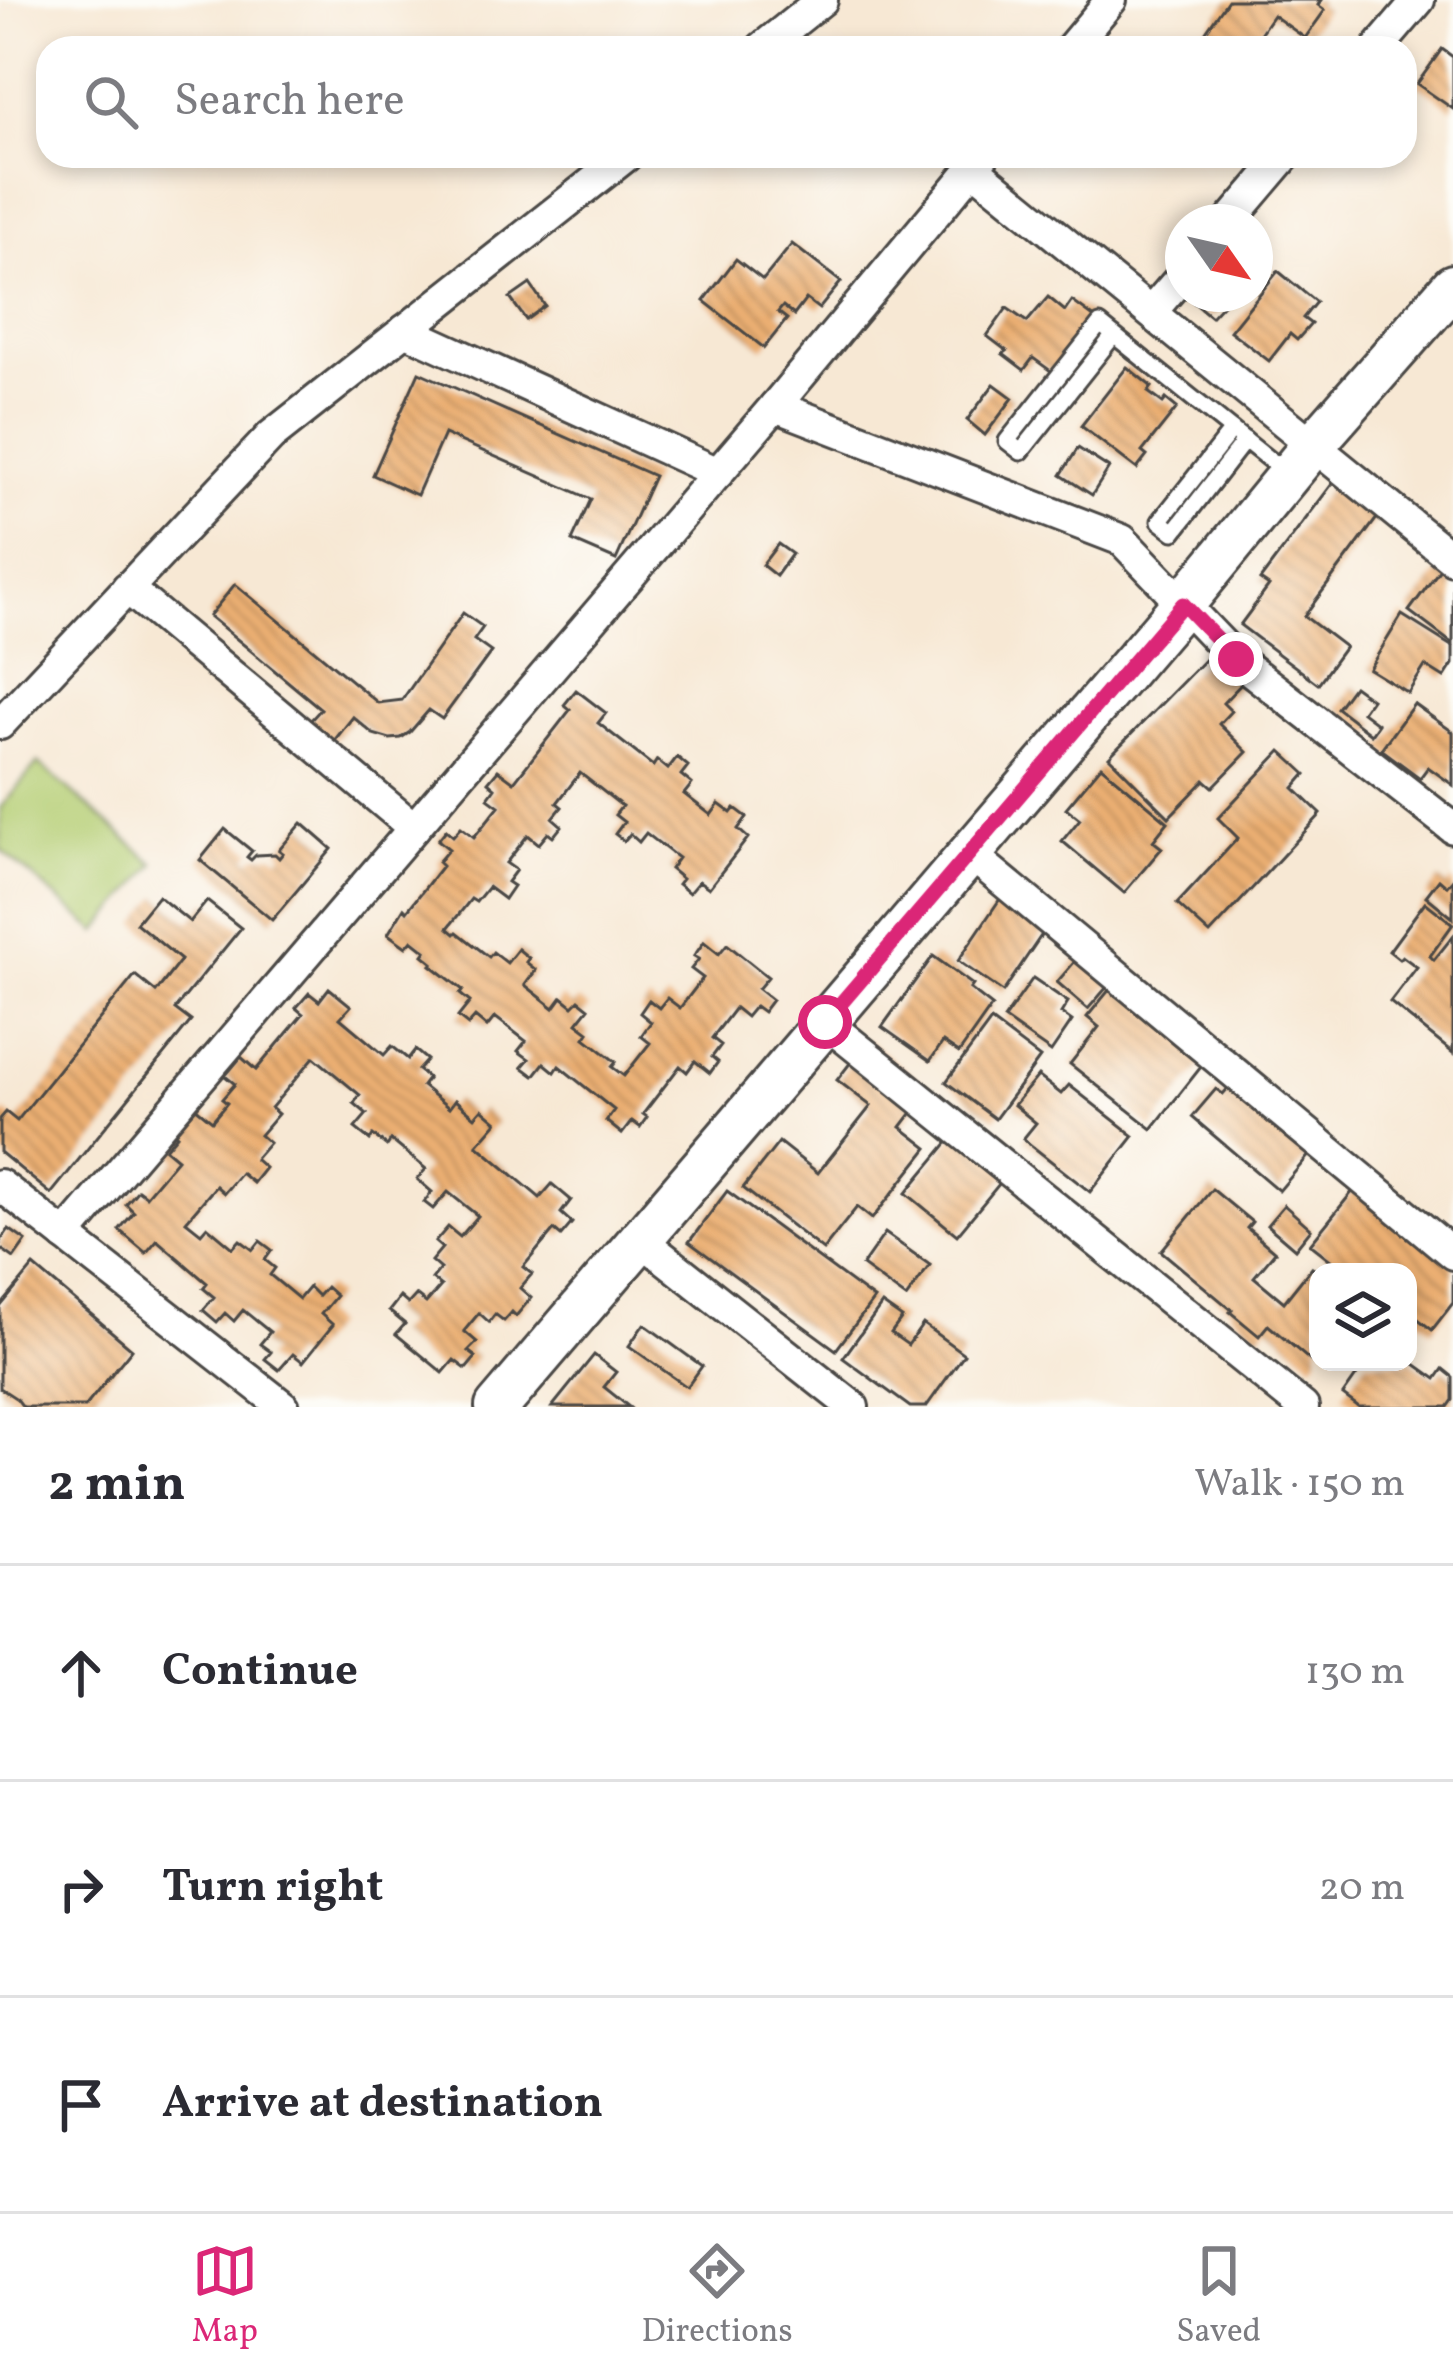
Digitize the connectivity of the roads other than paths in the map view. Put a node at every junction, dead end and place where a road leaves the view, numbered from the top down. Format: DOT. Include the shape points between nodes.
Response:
graph roads {
  1 [pos="822,0"];
  2 [pos="1111,0"];
  3 [pos="1419,0"];
  4 [pos="777,36"];
  5 [pos="1081,36"];
  6 [pos="1388,36"];
  7 [pos="611,168"];
  8 [pos="973,168"];
  9 [pos="985,168"];
  10 [pos="1275,168"];
  11 [pos="1244,204"];
  12 [pos="1453,286"];
  13 [pos="1165,296"];
  14 [pos="1151,312"];
  15 [pos="405,330"];
  16 [pos="1114,335"];
  17 [pos="775,406"];
  18 [pos="1238,435"];
  19 [pos="1301,459"];
  20 [pos="718,472"];
  21 [pos="1453,559"];
  22 [pos="127,588"];
  23 [pos="1183,604"];
  24 [pos="0,724"];
  25 [pos="414,828"];
  26 [pos="1453,828"];
  27 [pos="968,853"];
  28 [pos="825,1022"];
  29 [pos="0,1184"];
  30 [pos="65,1236"];
  31 [pos="640,1239"];
  32 [pos="1453,1254"];
  33 [pos="284,1407"];
  34 [pos="496,1407"];
  35 [pos="853,1407"];
  36 [pos="1304,1407"];
  1 -- 4 [label="street"];
  2 -- 5 [label="street"];
  3 -- 6 [label="street"];
  7 -- 15 [label="street"];
  8 -- 17 [label="street"];
  9 -- 14 [label="street"];
  10 -- 11 [label="street"];
  12 -- 19 [label="street"];
  13 -- 14 [label="street"];
  14 -- 19 [label="street"];
  15 -- 20 [label="street"];
  15 -- 22 [label="street" via="272,436"];
  16 -- 16 [label="lane" via="1021,452 1007,441 1100,324"];
  16 -- 18 [label="lane"];
  17 -- 20 [label="street"];
  17 -- 23 [label="street" via="1122,540"];
  18 -- 18 [label="lane" via="1160,521 1174,532"];
  18 -- 19 [label="lane"];
  19 -- 21 [label="street"];
  19 -- 23 [label="street"];
  20 -- 25 [label="street"];
  22 -- 24 [label="street"];
  22 -- 25 [label="street"];
  23 -- 26 [label="street" via="1236,659"];
  23 -- 27 [label="street"];
  25 -- 30 [label="street"];
  27 -- 28 [label="street"];
  27 -- 32 [label="street"];
  28 -- 31 [label="street"];
  28 -- 36 [label="street"];
  29 -- 30 [label="street"];
  30 -- 33 [label="street"];
  31 -- 34 [label="street"];
  31 -- 35 [label="street"];
}
